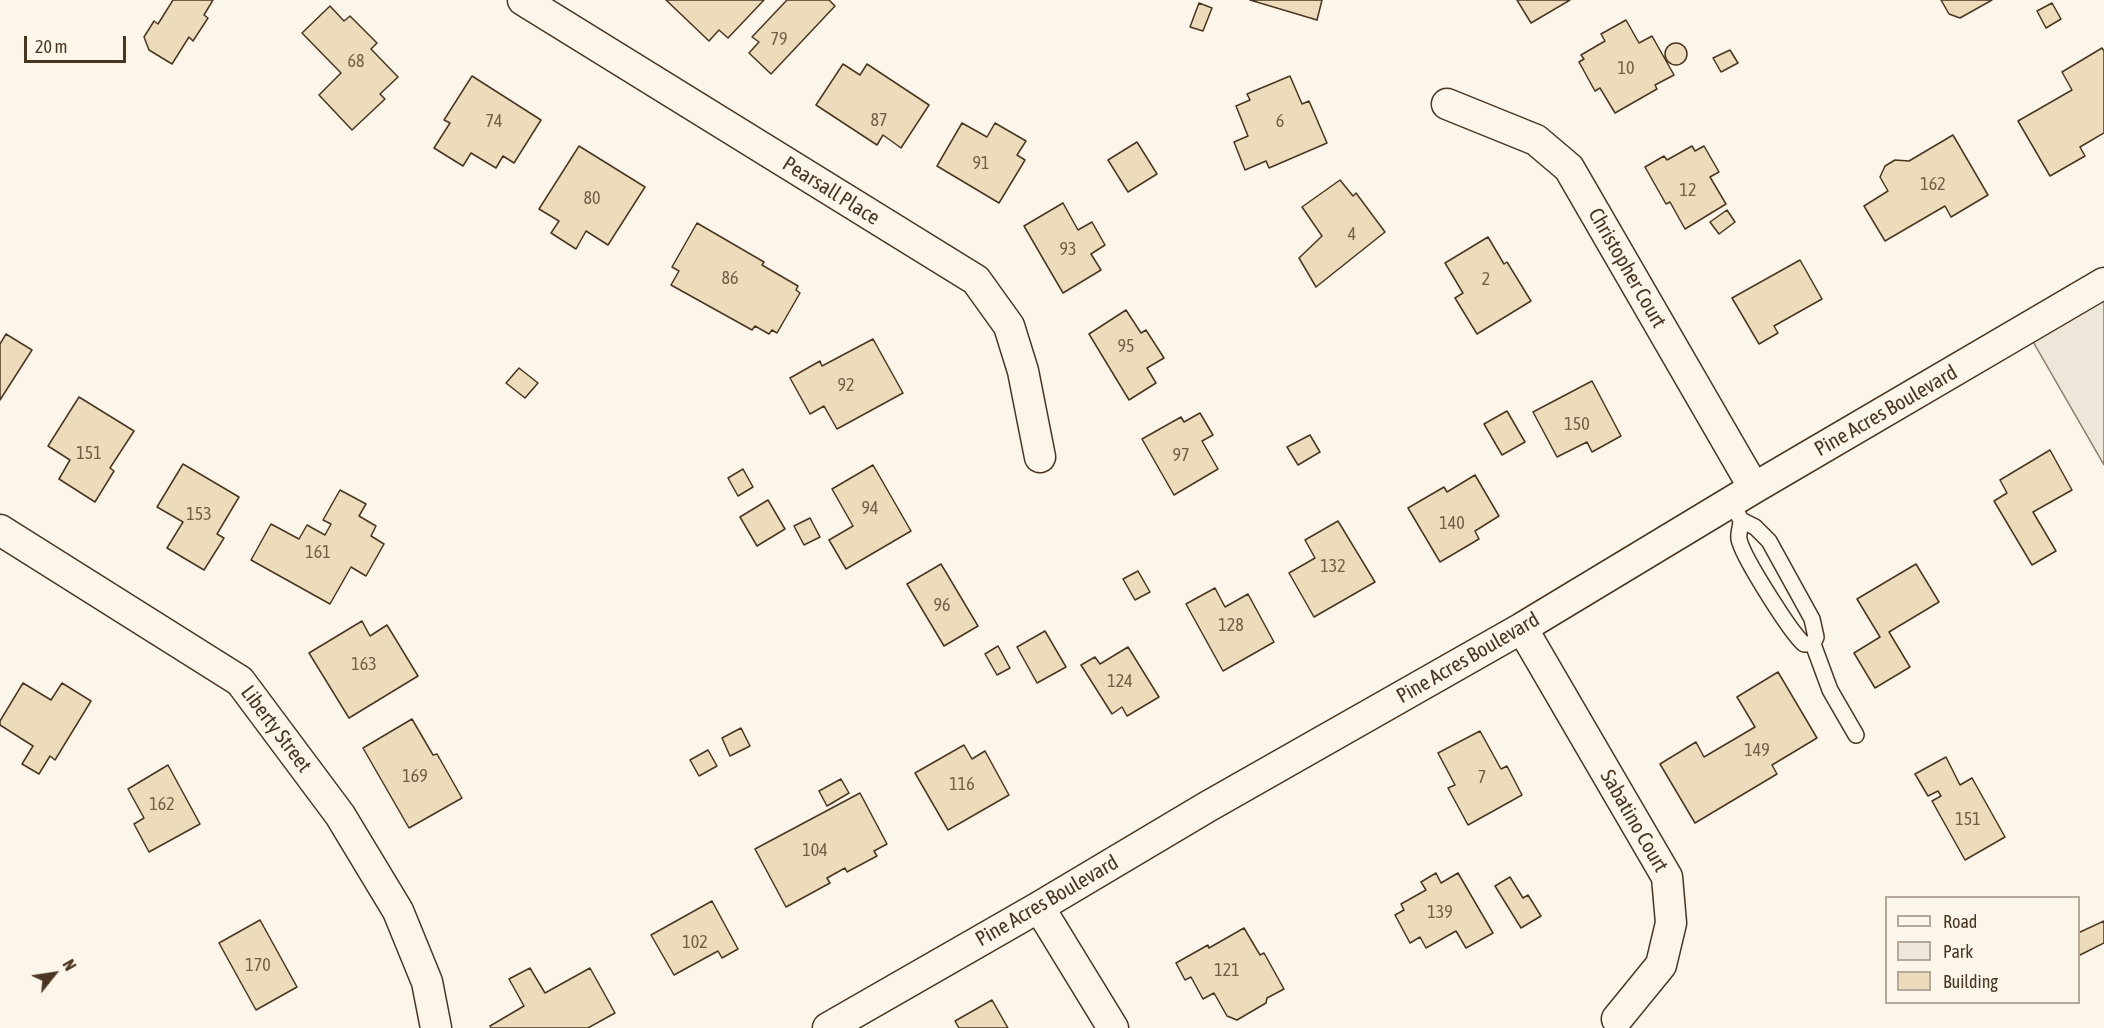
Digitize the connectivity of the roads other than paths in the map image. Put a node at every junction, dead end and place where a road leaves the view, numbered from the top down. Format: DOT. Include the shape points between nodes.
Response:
graph roads {
  1 [pos="523,0"];
  2 [pos="1448,104"];
  3 [pos="2104,283"];
  4 [pos="1040,457"];
  5 [pos="1742,504"];
  6 [pos="0,530"];
  7 [pos="1522,628"];
  8 [pos="1812,644"];
  9 [pos="1856,735"];
  10 [pos="1039,907"];
  11 [pos="1617,1019"];
  12 [pos="436,1028"];
  13 [pos="828,1028"];
  14 [pos="1113,1028"];
  1 -- 4 [label="street, Pearsall Place" via="976,280 1009,326 1023,371"];
  2 -- 5 [label="street, Christopher Court" via="1536,140 1569,168"];
  3 -- 5 [label="street, Pine Acres Boulevard"];
  5 -- 7 [label="street, Pine Acres Boulevard"];
  5 -- 8 [label="lane" via="1812,619 1816,637"];
  5 -- 8 [label="lane" via="1739,539 1746,555 1792,631 1804,644"];
  6 -- 12 [label="street, Liberty Street" via="240,681 340,815 398,911 427,982"];
  7 -- 10 [label="street, Pine Acres Boulevard"];
  7 -- 11 [label="street, Sabatino Court" via="1667,877 1671,923 1661,965"];
  8 -- 9 [label="lane" via="1830,690"];
  10 -- 13 [label="street, Pine Acres Boulevard"];
  10 -- 14 [label="street"];
}
